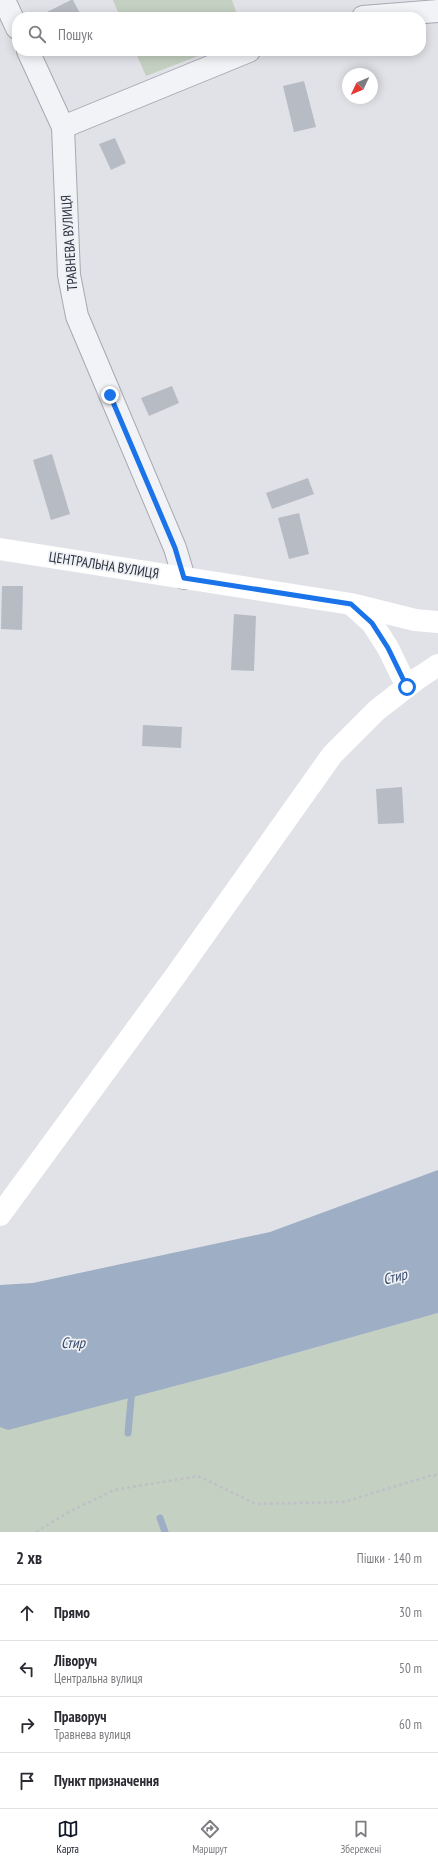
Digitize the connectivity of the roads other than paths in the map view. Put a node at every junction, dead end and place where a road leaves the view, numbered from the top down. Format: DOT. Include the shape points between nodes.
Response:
graph roads {
  1 [pos="4,0"];
  2 [pos="438,11"];
  3 [pos="426,12"];
  4 [pos="12,17"];
  5 [pos="30,56"];
  6 [pos="238,56"];
  7 [pos="63,127"];
  8 [pos="0,549"];
  9 [pos="184,578"];
  10 [pos="351,604"];
  11 [pos="438,622"];
  12 [pos="438,666"];
  13 [pos="407,687"];
  14 [pos="0,1215"];
  1 -- 4 [label="street"];
  2 -- 3 [label="street"];
  5 -- 7 [label="street, ТРАВНЕВА ВУЛИЦЯ"];
  6 -- 7 [label="street"];
  7 -- 9 [label="street, ТРАВНЕВА ВУЛИЦЯ" via="69,275 77,316 175,548"];
  8 -- 9 [label="main road, ЦЕНТРАЛЬНА ВУЛИЦЯ"];
  9 -- 10 [label="main road, ЦЕНТРАЛЬНА ВУЛИЦЯ"];
  10 -- 11 [label="main road, ЦЕНТРАЛЬНА ВУЛИЦЯ" via="415,620"];
  10 -- 13 [label="main road" via="372,623 388,648"];
  12 -- 13 [label="main road"];
  13 -- 14 [label="main road" via="377,710 332,755 176,975"];
}
